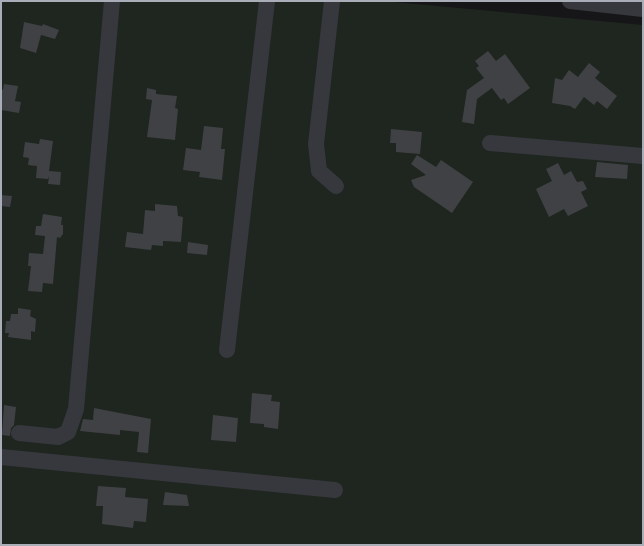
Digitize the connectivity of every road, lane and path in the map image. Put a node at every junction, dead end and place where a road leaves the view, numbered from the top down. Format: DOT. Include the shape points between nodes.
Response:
graph roads {
  1 [pos="112,1"];
  2 [pos="267,1"];
  3 [pos="332,1"];
  4 [pos="570,1"];
  5 [pos="643,9"];
  6 [pos="490,143"];
  7 [pos="643,156"];
  8 [pos="336,186"];
  9 [pos="227,350"];
  10 [pos="19,433"];
  11 [pos="1,457"];
  12 [pos="335,490"];
  1 -- 10 [label="street" via="76,409 68,432 58,437"];
  2 -- 9 [label="street"];
  3 -- 8 [label="street" via="316,144 319,171"];
  4 -- 5 [label="street"];
  6 -- 7 [label="street"];
  11 -- 12 [label="street"];
}
